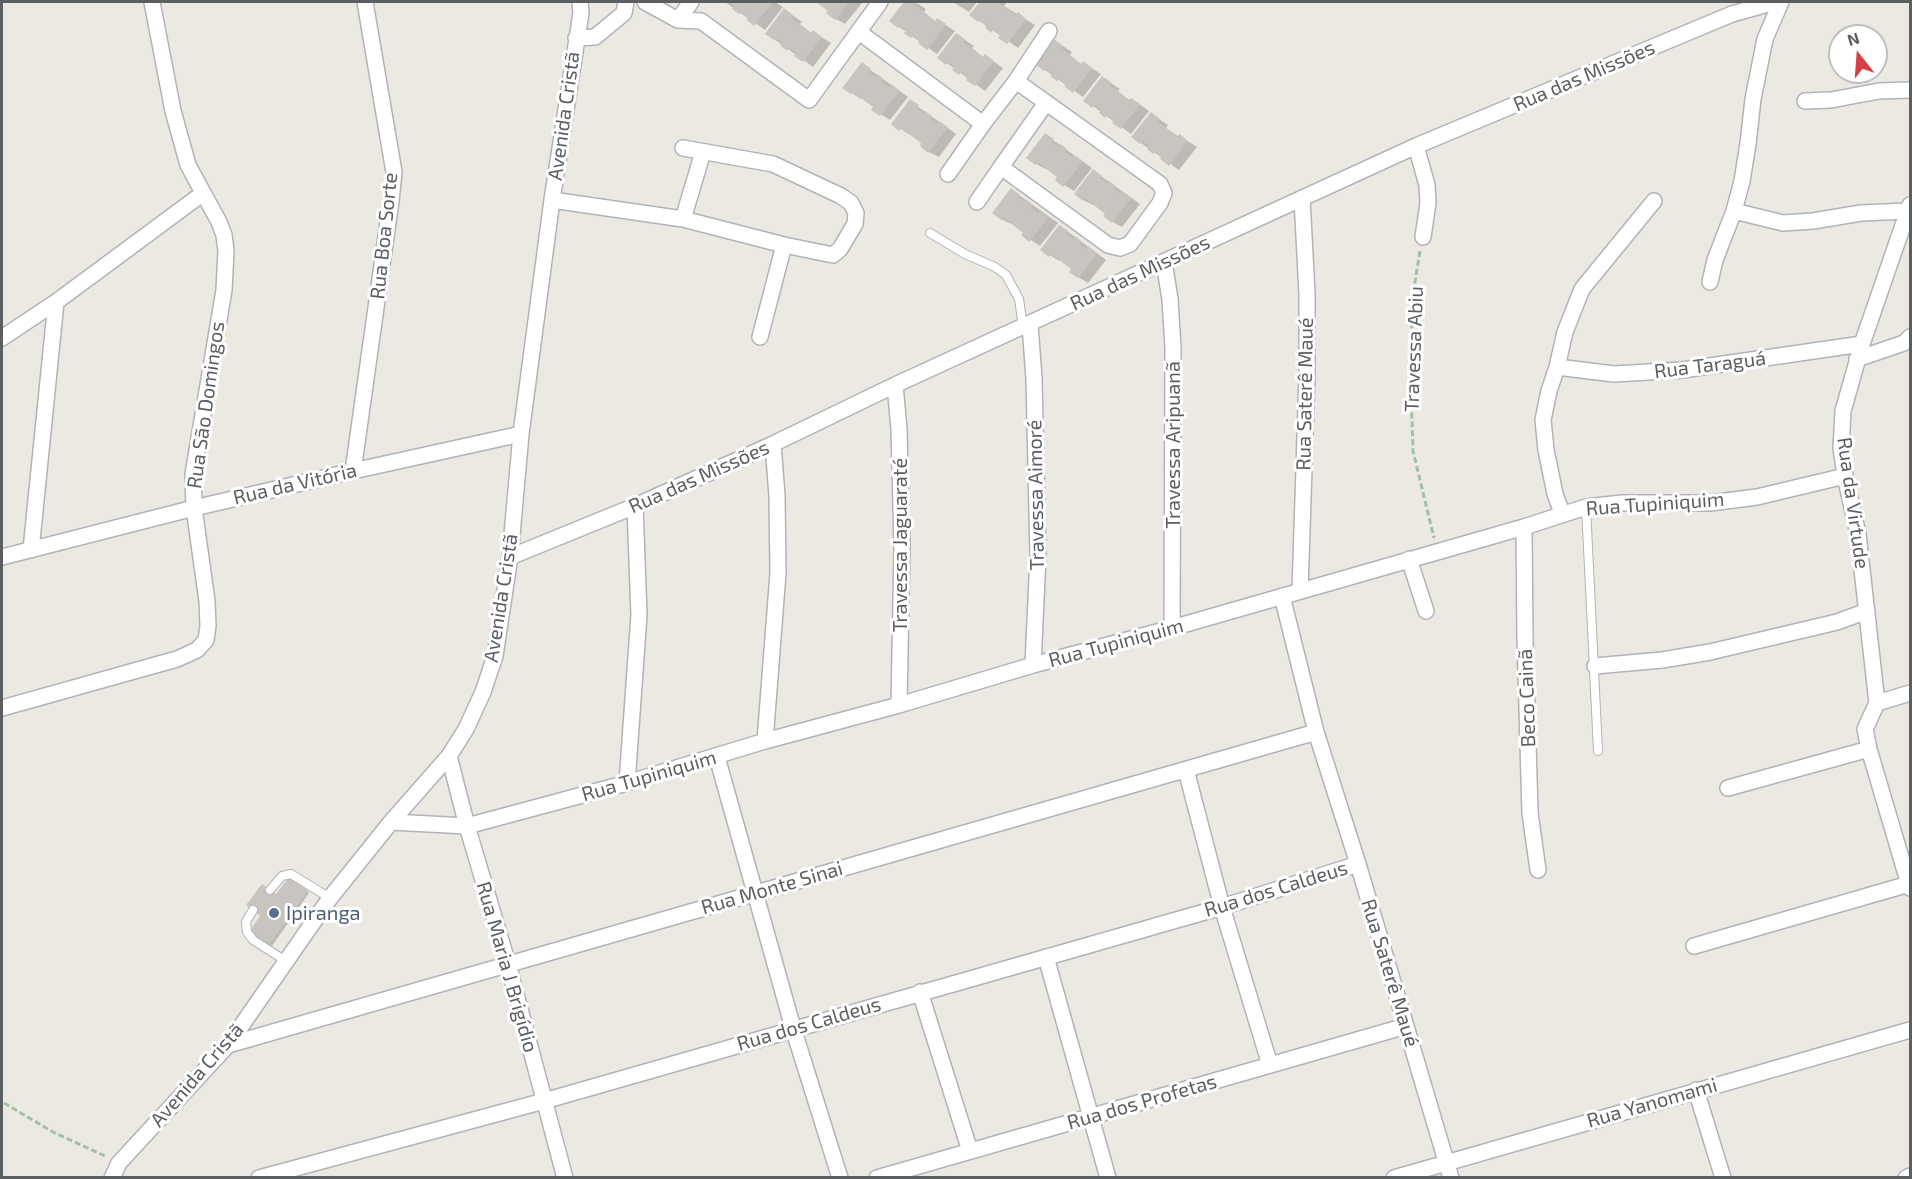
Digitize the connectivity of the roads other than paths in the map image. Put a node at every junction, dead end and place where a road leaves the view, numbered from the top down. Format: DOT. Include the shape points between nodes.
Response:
graph roads {
  1 [pos="152,2"];
  2 [pos="365,2"];
  3 [pos="580,2"];
  4 [pos="626,2"];
  5 [pos="645,2"];
  6 [pos="691,2"];
  7 [pos="880,2"];
  8 [pos="1775,2"];
  9 [pos="1780,2"];
  10 [pos="678,20"];
  11 [pos="1049,31"];
  12 [pos="859,32"];
  13 [pos="576,38"];
  14 [pos="1016,81"];
  15 [pos="1911,90"];
  16 [pos="1805,101"];
  17 [pos="1046,103"];
  18 [pos="983,124"];
  19 [pos="1416,146"];
  20 [pos="683,148"];
  21 [pos="703,152"];
  22 [pos="1001,167"];
  23 [pos="948,174"];
  24 [pos="202,194"];
  25 [pos="1302,198"];
  26 [pos="552,200"];
  27 [pos="1654,201"];
  28 [pos="977,202"];
  29 [pos="1909,208"];
  30 [pos="1734,211"];
  31 [pos="683,219"];
  32 [pos="930,233"];
  33 [pos="1423,237"];
  34 [pos="784,245"];
  35 [pos="1164,262"];
  36 [pos="1710,282"];
  37 [pos="57,302"];
  38 [pos="1027,326"];
  39 [pos="760,337"];
  40 [pos="1911,337"];
  41 [pos="2,338"];
  42 [pos="1862,344"];
  43 [pos="1857,359"];
  44 [pos="1557,367"];
  45 [pos="895,385"];
  46 [pos="521,434"];
  47 [pos="773,444"];
  48 [pos="353,471"];
  49 [pos="1845,476"];
  50 [pos="634,506"];
  51 [pos="1586,507"];
  52 [pos="194,508"];
  53 [pos="1562,513"];
  54 [pos="1524,527"];
  55 [pos="31,550"];
  56 [pos="510,556"];
  57 [pos="2,557"];
  58 [pos="1409,560"];
  59 [pos="1300,591"];
  60 [pos="1282,596"];
  61 [pos="1426,611"];
  62 [pos="1867,611"];
  63 [pos="1172,628"];
  64 [pos="1034,665"];
  65 [pos="1595,666"];
  66 [pos="1911,693"];
  67 [pos="1877,703"];
  68 [pos="899,705"];
  69 [pos="2,708"];
  70 [pos="1316,732"];
  71 [pos="765,741"];
  72 [pos="1869,749"];
  73 [pos="1598,751"];
  74 [pos="449,756"];
  75 [pos="717,757"];
  76 [pos="1186,770"];
  77 [pos="627,783"];
  78 [pos="1728,788"];
  79 [pos="391,822"];
  80 [pos="467,826"];
  81 [pos="1907,863"];
  82 [pos="1358,864"];
  83 [pos="1538,870"];
  84 [pos="1910,886"];
  85 [pos="270,890"];
  86 [pos="756,893"];
  87 [pos="330,898"];
  88 [pos="1222,907"];
  89 [pos="253,910"];
  90 [pos="1694,946"];
  91 [pos="1046,957"];
  92 [pos="286,962"];
  93 [pos="508,964"];
  94 [pos="920,992"];
  95 [pos="1406,1026"];
  96 [pos="794,1028"];
  97 [pos="1911,1030"];
  98 [pos="228,1045"];
  99 [pos="1270,1065"];
  100 [pos="1696,1090"];
  101 [pos="544,1101"];
  102 [pos="1091,1116"];
  103 [pos="970,1151"];
  104 [pos="1446,1162"];
  105 [pos="116,1170"];
  106 [pos="259,1178"];
  107 [pos="565,1178"];
  108 [pos="840,1178"];
  109 [pos="877,1178"];
  110 [pos="1108,1178"];
  111 [pos="1394,1178"];
  112 [pos="1451,1178"];
  113 [pos="1723,1178"];
  1 -- 24 [label="street, Rua São Domingos" via="173,111 188,165"];
  2 -- 48 [label="street, Rua Boa Sorte" via="394,172"];
  3 -- 13 [label="street, Avenida Cristã"];
  4 -- 13 [label="street" via="624,12 595,37"];
  5 -- 10 [label="street"];
  6 -- 10 [label="street"];
  7 -- 12 [label="street"];
  8 -- 19 [label="street, Rua das Missões" via="1732,14"];
  9 -- 30 [label="street" via="1765,39"];
  10 -- 12 [label="street" via="701,21 809,100"];
  11 -- 14 [label="street"];
  12 -- 18 [label="street"];
  13 -- 26 [label="street, Avenida Cristã"];
  14 -- 17 [label="street"];
  14 -- 18 [label="street"];
  15 -- 16 [label="street"];
  17 -- 22 [label="street"];
  17 -- 22 [label="street" via="1160,184 1164,193 1160,203 1130,244 1120,248 1108,245"];
  18 -- 23 [label="street"];
  19 -- 25 [label="street, Rua das Missões"];
  19 -- 33 [label="street" via="1427,185"];
  20 -- 21 [label="street"];
  21 -- 31 [label="street"];
  21 -- 34 [label="street" via="773,164 851,203 856,213 855,224 833,255"];
  22 -- 28 [label="street"];
  24 -- 37 [label="street"];
  24 -- 52 [label="street, Rua São Domingos" via="219,222 226,251 224,290 195,456"];
  25 -- 35 [label="street, Rua das Missões"];
  25 -- 59 [label="street, Rua Saterê Maué" via="1307,375"];
  26 -- 31 [label="street"];
  26 -- 46 [label="street, Avenida Cristã"];
  27 -- 44 [label="street" via="1582,289 1565,332"];
  29 -- 30 [label="street" via="1783,223"];
  29 -- 42 [label="street, Rua da Virtude"];
  30 -- 36 [label="street"];
  31 -- 34 [label="street"];
  32 -- 38 [label="lane" via="1006,275"];
  34 -- 39 [label="street"];
  35 -- 38 [label="street, Rua das Missões"];
  35 -- 63 [label="street, Travessa Aripuanã" via="1173,348"];
  37 -- 41 [label="street"];
  37 -- 55 [label="street"];
  38 -- 45 [label="street, Rua das Missões"];
  38 -- 64 [label="street, Travessa Aimoré" via="1034,378 1038,556"];
  40 -- 43 [label="street"];
  42 -- 43 [label="street, Rua da Virtude"];
  42 -- 44 [label="street, Rua Taraguá" via="1682,370 1614,374"];
  43 -- 49 [label="street, Rua da Virtude" via="1843,411 1841,448"];
  44 -- 53 [label="street" via="1544,420 1546,450"];
  45 -- 47 [label="street, Rua das Missões"];
  45 -- 68 [label="street, Travessa Jaguaraté" via="902,547"];
  46 -- 48 [label="street, Rua da Vitória"];
  46 -- 56 [label="street, Avenida Cristã"];
  47 -- 50 [label="street, Rua das Missões"];
  47 -- 71 [label="street" via="778,573"];
  48 -- 52 [label="street, Rua da Vitória"];
  49 -- 51 [label="street, Rua Tupiniquim" via="1710,502"];
  49 -- 62 [label="street, Rua da Virtude"];
  50 -- 56 [label="street, Rua das Missões"];
  50 -- 77 [label="street" via="639,615"];
  51 -- 53 [label="street, Rua Tupiniquim"];
  51 -- 65 [label="lane"];
  52 -- 55 [label="street, Rua da Vitória"];
  52 -- 69 [label="street, Rua São Domingos" via="208,626 206,640 197,650"];
  53 -- 54 [label="street, Rua Tupiniquim"];
  54 -- 58 [label="street, Rua Tupiniquim"];
  54 -- 83 [label="street, Beco Cainã" via="1530,813"];
  55 -- 57 [label="street, Rua da Vitória"];
  56 -- 74 [label="street, Avenida Cristã" via="495,656 483,692"];
  58 -- 59 [label="street, Rua Tupiniquim"];
  58 -- 61 [label="street"];
  59 -- 60 [label="street, Rua Tupiniquim"];
  60 -- 63 [label="street, Rua Tupiniquim"];
  60 -- 70 [label="street, Rua Saterê Maué"];
  62 -- 65 [label="street" via="1837,622 1710,652"];
  62 -- 67 [label="street, Rua da Virtude"];
  63 -- 64 [label="street, Rua Tupiniquim"];
  64 -- 68 [label="street, Rua Tupiniquim"];
  65 -- 73 [label="lane"];
  66 -- 67 [label="street"];
  67 -- 72 [label="street" via="1865,729"];
  68 -- 71 [label="street, Rua Tupiniquim"];
  70 -- 76 [label="street, Rua Monte Sinai"];
  70 -- 82 [label="street, Rua Saterê Maué"];
  71 -- 75 [label="street, Rua Tupiniquim"];
  72 -- 78 [label="street"];
  72 -- 81 [label="street"];
  74 -- 79 [label="street, Avenida Cristã"];
  74 -- 80 [label="street, Rua Maria J Brigídio"];
  75 -- 77 [label="street, Rua Tupiniquim"];
  75 -- 86 [label="street"];
  76 -- 86 [label="street, Rua Monte Sinai"];
  76 -- 88 [label="street"];
  77 -- 80 [label="street, Rua Tupiniquim"];
  79 -- 80 [label="street, Rua Tupiniquim"];
  79 -- 87 [label="street, Avenida Cristã"];
  80 -- 93 [label="street, Rua Maria J Brigídio"];
  81 -- 84 [label="street"];
  82 -- 88 [label="street, Rua dos Caldeus"];
  82 -- 95 [label="street, Rua Saterê Maué"];
  84 -- 90 [label="street"];
  85 -- 87 [label="lane" via="282,876 291,874"];
  86 -- 93 [label="street, Rua Monte Sinai"];
  86 -- 96 [label="street"];
  87 -- 92 [label="street, Avenida Cristã"];
  88 -- 91 [label="street, Rua dos Caldeus"];
  88 -- 99 [label="street"];
  89 -- 92 [label="lane" via="246,922 247,932"];
  91 -- 94 [label="street, Rua dos Caldeus"];
  91 -- 102 [label="street"];
  92 -- 98 [label="street, Avenida Cristã"];
  93 -- 98 [label="street, Rua Monte Sinai"];
  93 -- 101 [label="street, Rua Maria J Brigídio"];
  94 -- 96 [label="street, Rua dos Caldeus"];
  94 -- 103 [label="street"];
  95 -- 99 [label="street, Rua dos Profetas"];
  95 -- 104 [label="street, Rua Saterê Maué"];
  96 -- 101 [label="street, Rua dos Caldeus"];
  96 -- 108 [label="street"];
  97 -- 100 [label="street, Rua Yanomami"];
  98 -- 105 [label="street, Avenida Cristã"];
  99 -- 102 [label="street, Rua dos Profetas"];
  100 -- 104 [label="street, Rua Yanomami"];
  100 -- 113 [label="street"];
  101 -- 106 [label="street, Rua dos Caldeus"];
  101 -- 107 [label="street, Rua Maria J Brigídio"];
  102 -- 103 [label="street, Rua dos Profetas"];
  102 -- 110 [label="street"];
  103 -- 109 [label="street, Rua dos Profetas"];
  104 -- 111 [label="street, Rua Yanomami"];
  104 -- 112 [label="street, Rua Saterê Maué"];
}
